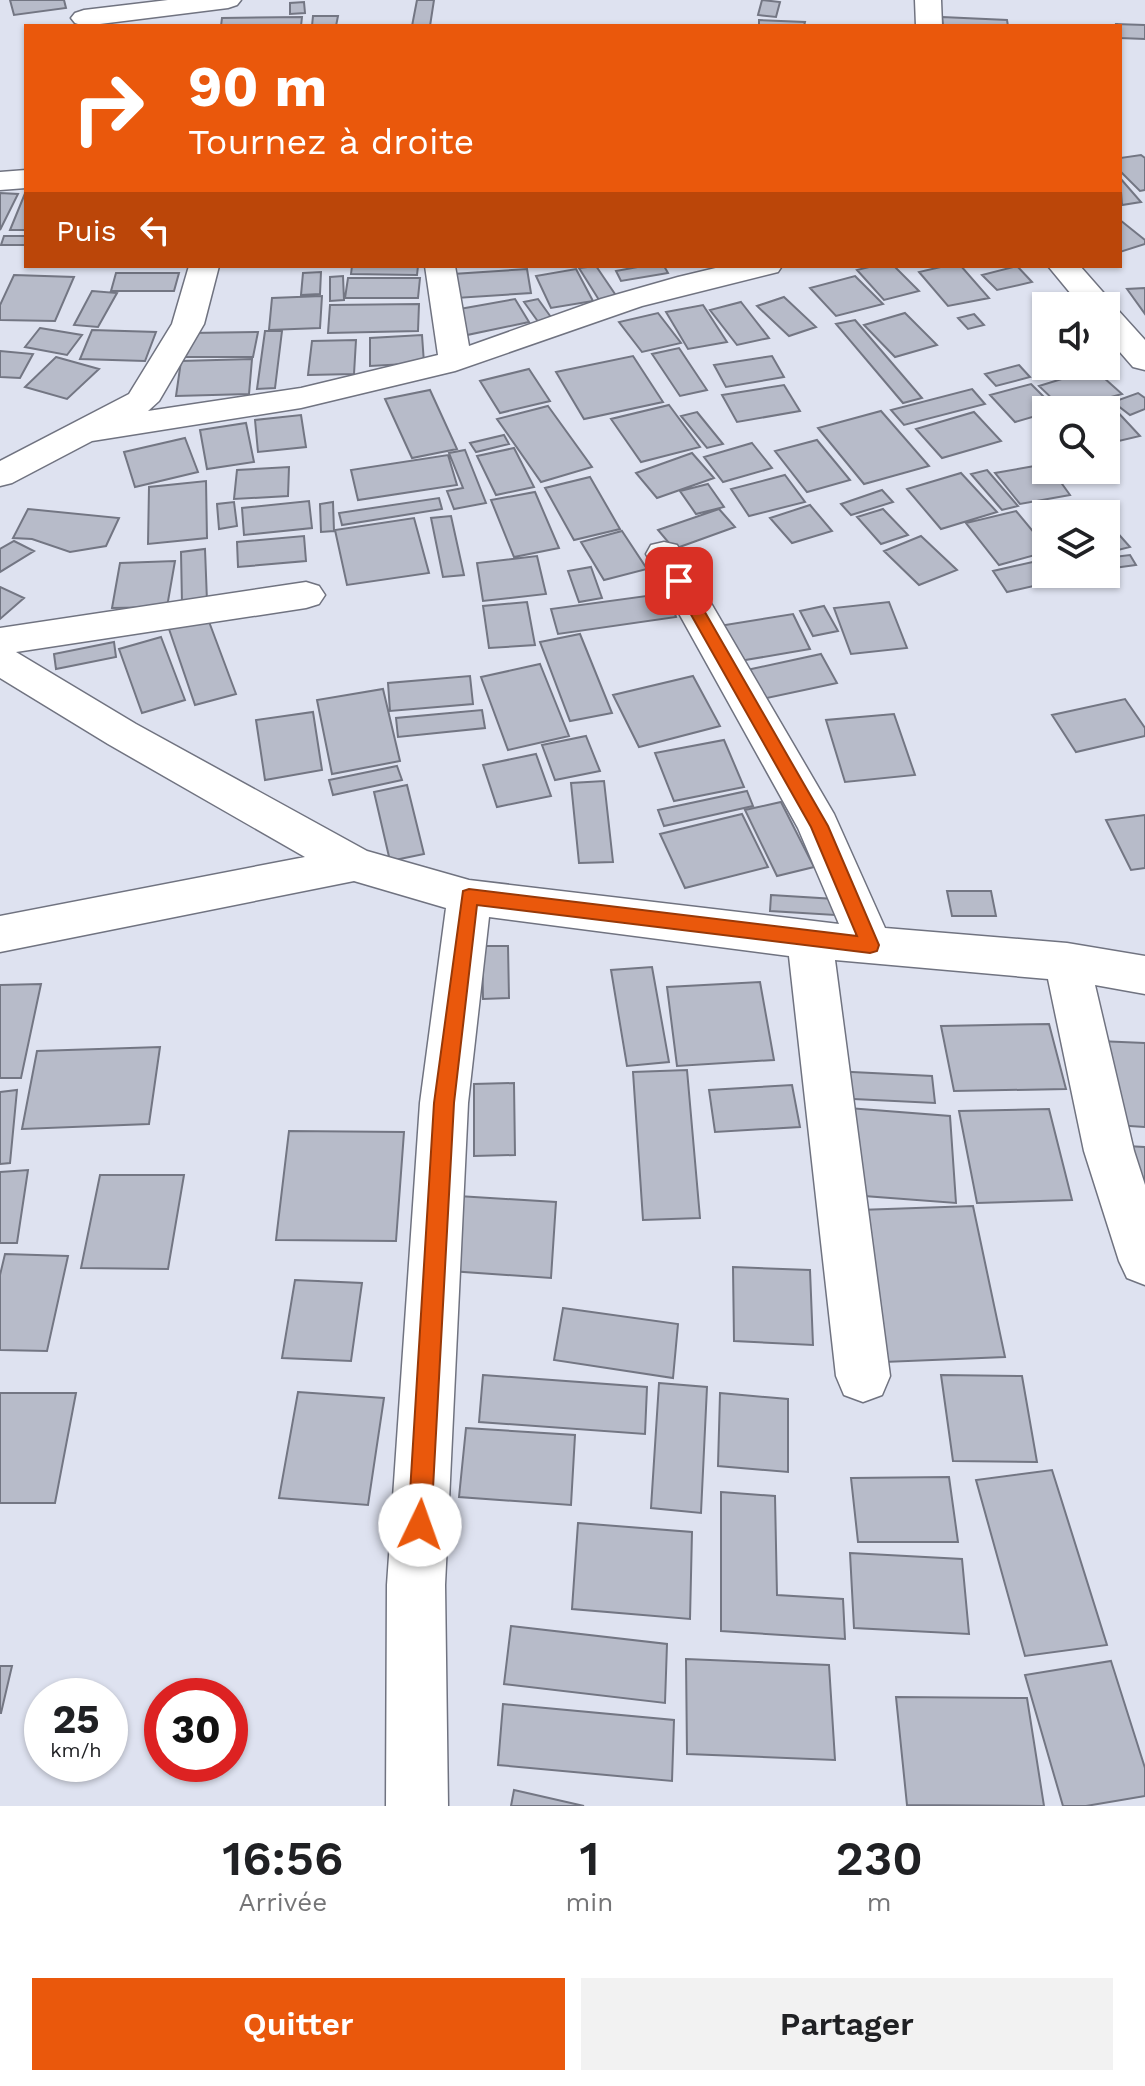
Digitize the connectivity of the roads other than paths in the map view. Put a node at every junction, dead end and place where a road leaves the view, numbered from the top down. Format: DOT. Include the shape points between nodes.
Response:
graph roads {
  1 [pos="228,0"];
  2 [pos="928,0"];
  3 [pos="84,15"];
  4 [pos="929,24"];
  5 [pos="24,179"];
  6 [pos="0,181"];
  7 [pos="203,268"];
  8 [pos="440,268"];
  9 [pos="757,268"];
  10 [pos="1065,268"];
  11 [pos="1086,292"];
  12 [pos="1120,332"];
  13 [pos="1145,360"];
  14 [pos="455,361"];
  15 [pos="88,431"];
  16 [pos="0,475"];
  17 [pos="664,554"];
  18 [pos="306,595"];
  19 [pos="0,641"];
  20 [pos="0,660"];
  21 [pos="354,864"];
  22 [pos="469,897"];
  23 [pos="0,934"];
  24 [pos="810,940"];
  25 [pos="870,945"];
  26 [pos="1067,962"];
  27 [pos="1145,975"];
  28 [pos="1145,1261"];
  29 [pos="863,1376"];
  30 [pos="417,1806"];
  1 -- 3 [label="street"];
  2 -- 4 [label="street"];
  5 -- 6 [label="street"];
  7 -- 15 [label="street" via="188,324 142,401"];
  8 -- 14 [label="street"];
  9 -- 14 [label="street" via="610,307"];
  10 -- 11 [label="street"];
  12 -- 13 [label="street"];
  14 -- 15 [label="street" via="301,398"];
  15 -- 16 [label="street"];
  17 -- 25 [label="street" via="819,826"];
  18 -- 19 [label="street"];
  20 -- 21 [label="street"];
  21 -- 22 [label="street"];
  21 -- 23 [label="street"];
  22 -- 24 [label="street"];
  22 -- 30 [label="street" via="444,1103 417,1570"];
  24 -- 25 [label="street"];
  24 -- 29 [label="street"];
  25 -- 26 [label="street"];
  26 -- 27 [label="street"];
  26 -- 28 [label="street" via="1109,1151"];
}
